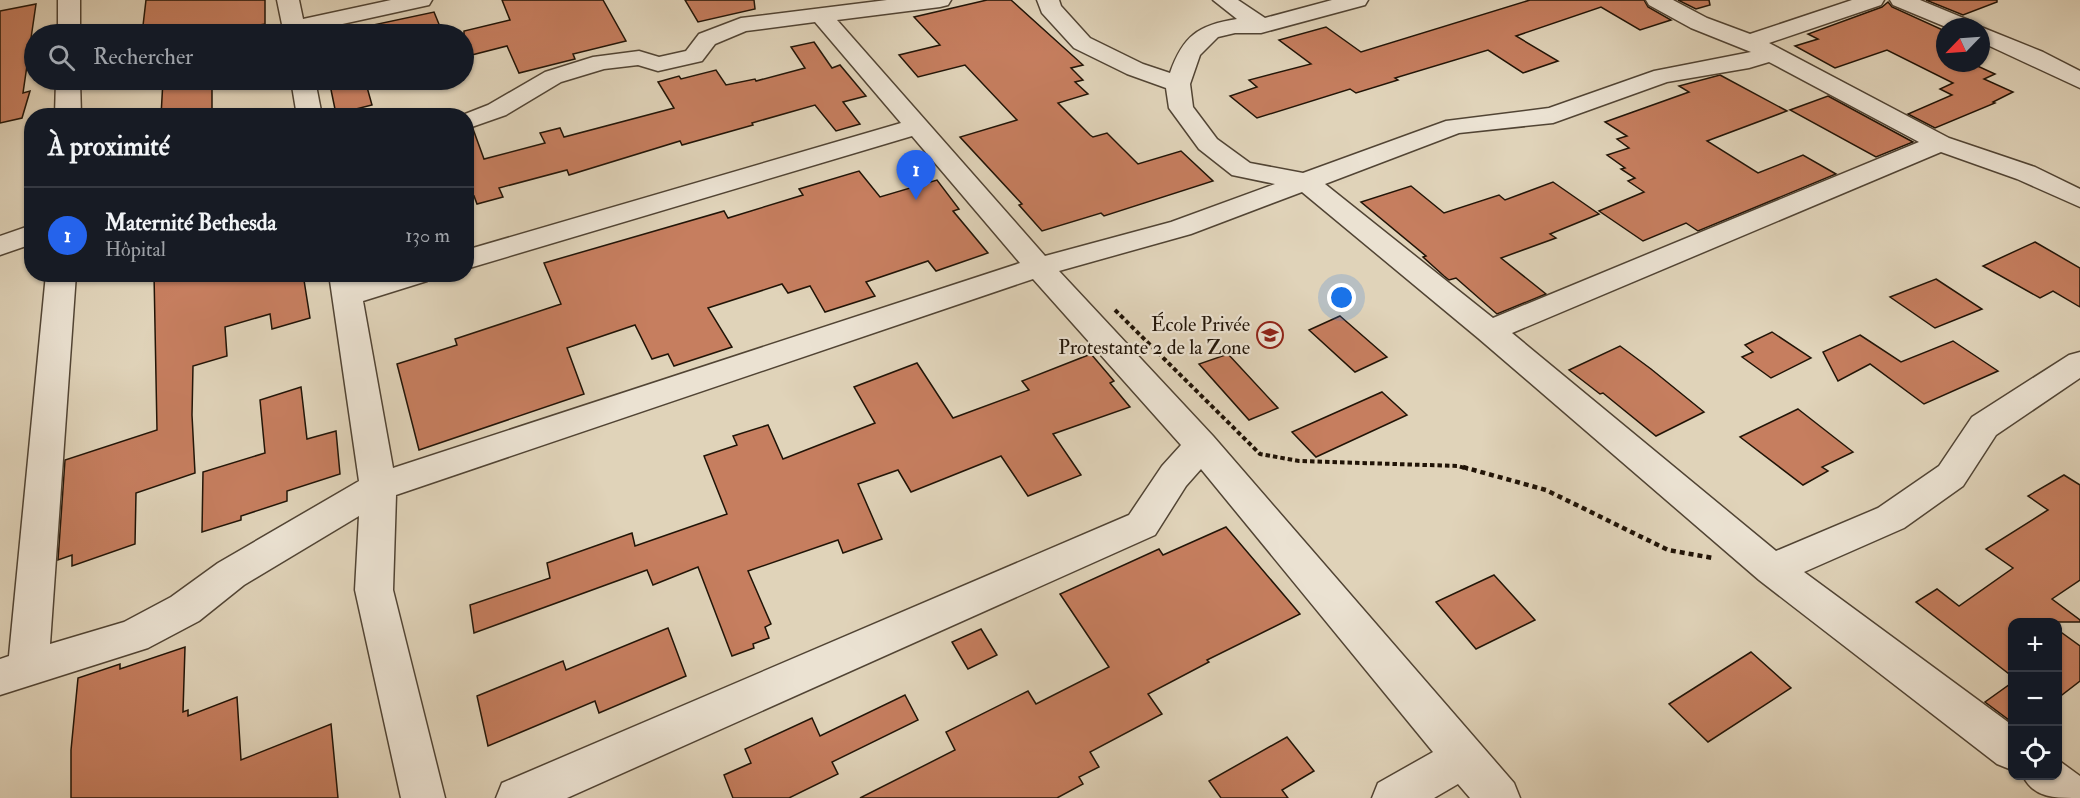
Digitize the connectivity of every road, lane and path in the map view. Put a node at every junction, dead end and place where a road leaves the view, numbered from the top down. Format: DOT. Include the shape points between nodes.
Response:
graph roads {
  1 [pos="69,0"];
  2 [pos="288,0"];
  3 [pos="422,0"];
  4 [pos="754,0"];
  5 [pos="940,0"];
  6 [pos="1048,0"];
  7 [pos="1224,0"];
  8 [pos="1357,0"];
  9 [pos="1657,0"];
  10 [pos="1873,0"];
  11 [pos="1901,0"];
  12 [pos="820,14"];
  13 [pos="1944,18"];
  14 [pos="772,22"];
  15 [pos="69,24"];
  16 [pos="293,24"];
  17 [pos="323,24"];
  18 [pos="1261,26"];
  19 [pos="1990,38"];
  20 [pos="1760,48"];
  21 [pos="2080,81"];
  22 [pos="1178,84"];
  23 [pos="68,90"];
  24 [pos="305,90"];
  25 [pos="68,108"];
  26 [pos="308,108"];
  27 [pos="474,119"];
  28 [pos="918,126"];
  29 [pos="1940,142"];
  30 [pos="1306,182"];
  31 [pos="2080,200"];
  32 [pos="24,237"];
  33 [pos="0,246"];
  34 [pos="474,258"];
  35 [pos="1039,267"];
  36 [pos="60,282"];
  37 [pos="365,282"];
  38 [pos="346,285"];
  39 [pos="1110,307"];
  40 [pos="1490,331"];
  41 [pos="2080,363"];
  42 [pos="1201,445"];
  43 [pos="378,487"];
  44 [pos="1714,558"];
  45 [pos="1772,569"];
  46 [pos="14,672"];
  47 [pos="2008,746"];
  48 [pos="1462,758"];
  49 [pos="2050,780"];
  50 [pos="423,798"];
  51 [pos="518,798"];
  52 [pos="1394,798"];
  53 [pos="1498,798"];
  54 [pos="2073,798"];
  1 -- 15 [label="street"];
  2 -- 16 [label="street"];
  3 -- 17 [label="street"];
  4 -- 14 [label="street"];
  5 -- 12 [label="street"];
  6 -- 22 [label="street" via="1050,8 1082,43 1135,69"];
  7 -- 18 [label="street"];
  8 -- 18 [label="street"];
  9 -- 20 [label="street" via="1699,23"];
  10 -- 20 [label="street"];
  11 -- 13 [label="street"];
  12 -- 14 [label="street"];
  12 -- 28 [label="street"];
  14 -- 27 [label="street" via="741,25 706,39 694,56 658,64 639,58 601,62 563,74"];
  18 -- 22 [label="street" via="1235,26 1210,32 1189,53"];
  19 -- 21 [label="street"];
  20 -- 29 [label="street"];
  20 -- 30 [label="street" via="1749,61 1662,76 1553,115 1455,126"];
  22 -- 30 [label="street" via="1181,108 1208,144 1241,169"];
  23 -- 25 [label="street"];
  24 -- 26 [label="street"];
  28 -- 34 [label="street"];
  28 -- 35 [label="street"];
  29 -- 31 [label="street" via="2026,173"];
  29 -- 40 [label="street"];
  30 -- 35 [label="street" via="1181,228"];
  30 -- 40 [label="street"];
  32 -- 33 [label="street"];
  35 -- 42 [label="street"];
  35 -- 43 [label="street"];
  36 -- 46 [label="street"];
  37 -- 38 [label="street"];
  38 -- 43 [label="street"];
  39 -- 44 [label="path" via="1260,454 1299,461 1458,466 1546,490 1668,550"];
  40 -- 45 [label="street"];
  41 -- 45 [label="street" via="1984,426 1951,476 1891,518"];
  42 -- 48 [label="street"];
  42 -- 51 [label="street" via="1174,476 1142,525"];
  43 -- 46 [label="street" via="231,574 185,609 134,636"];
  43 -- 50 [label="street" via="374,590"];
  45 -- 47 [label="street"];
  48 -- 52 [label="street"];
  48 -- 53 [label="street"];
  49 -- 54 [label="street"];
}
